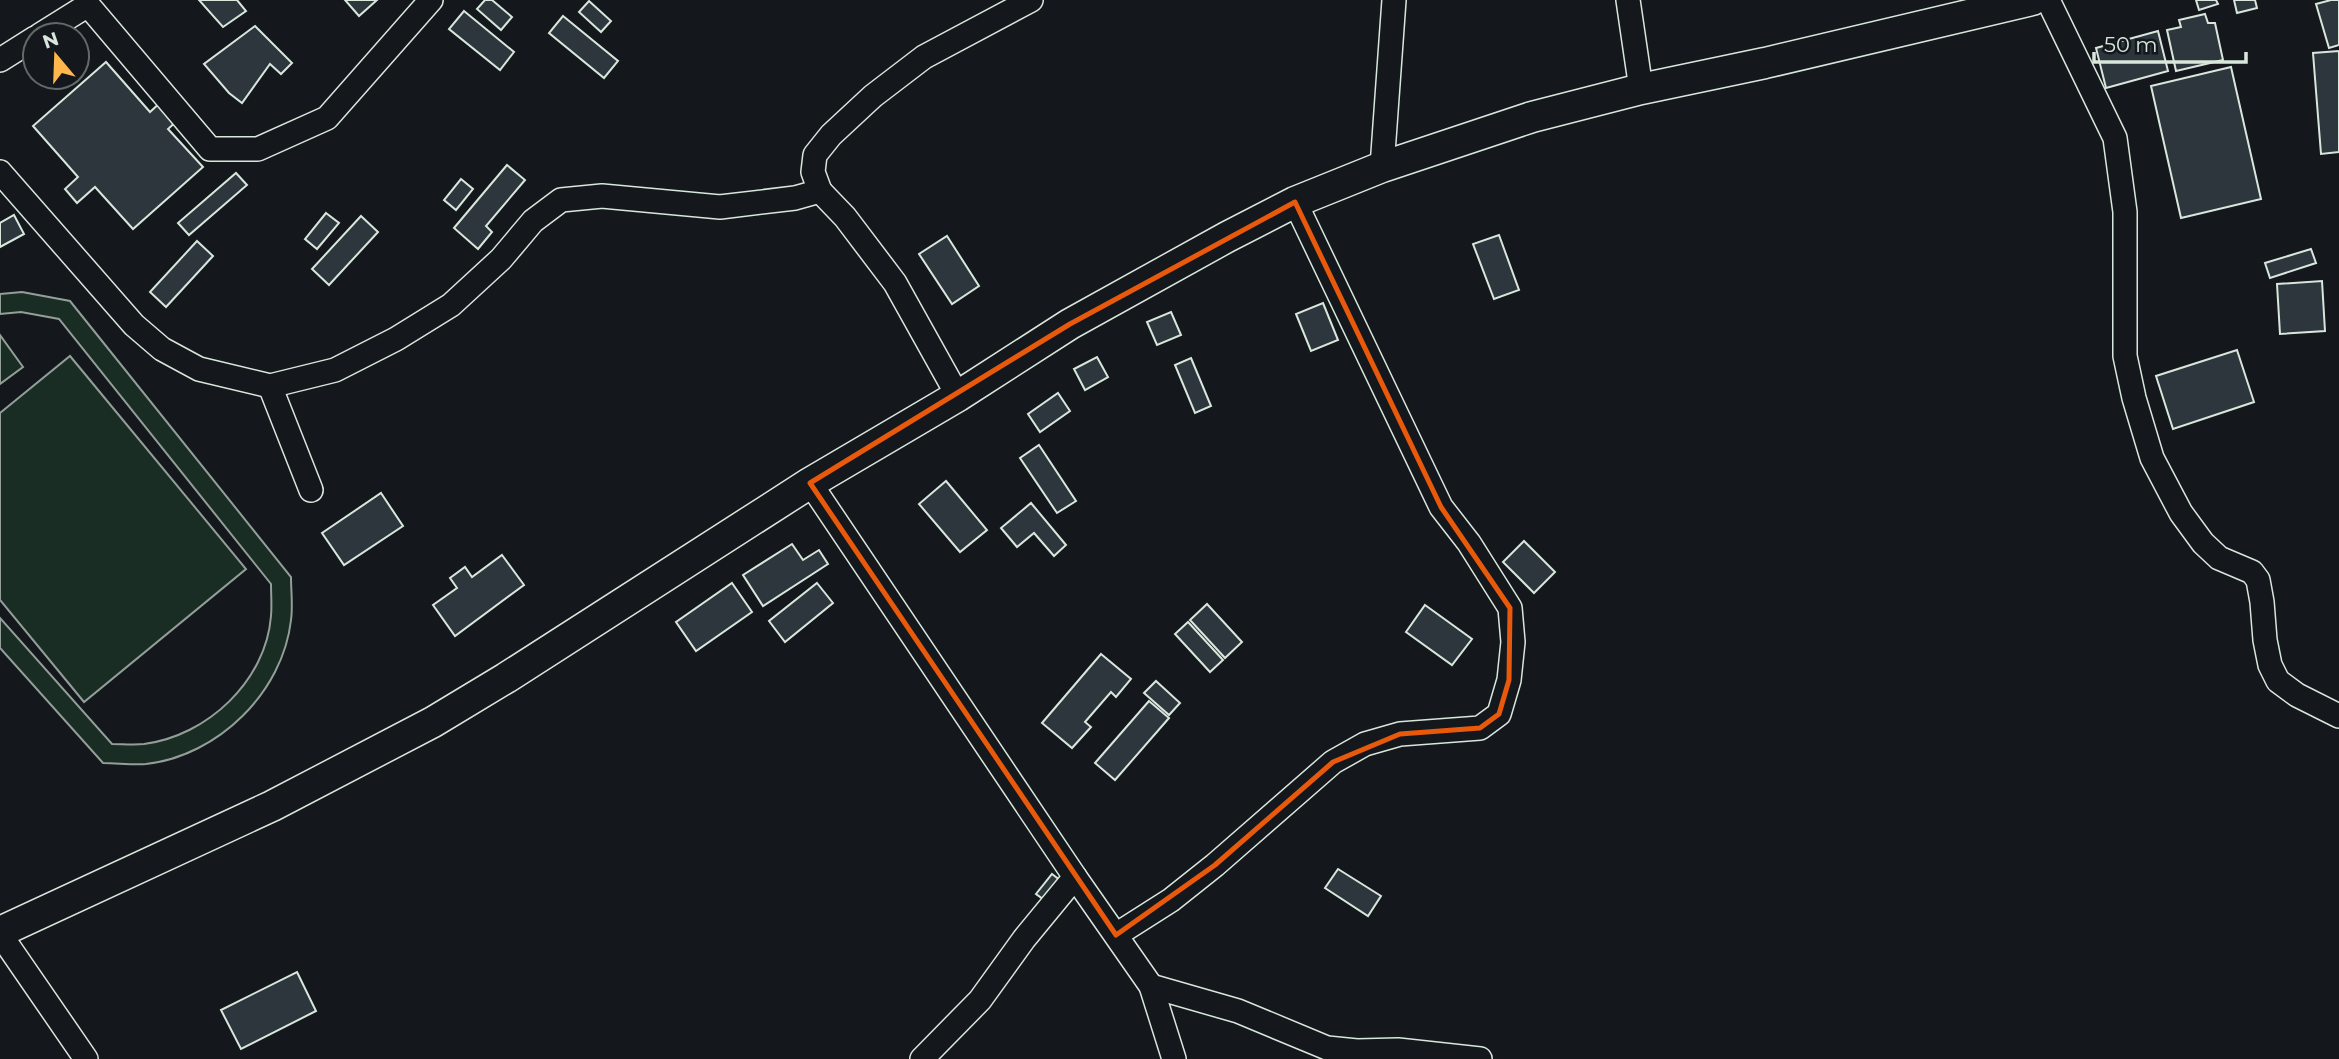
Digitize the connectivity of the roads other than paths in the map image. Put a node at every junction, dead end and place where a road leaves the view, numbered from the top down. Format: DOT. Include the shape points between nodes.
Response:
graph roads {
  1 [pos="432,0"];
  2 [pos="1031,0"];
  3 [pos="1394,0"];
  4 [pos="1628,0"];
  5 [pos="2032,0"];
  6 [pos="2048,0"];
  7 [pos="92,3"];
  8 [pos="63,21"];
  9 [pos="21,47"];
  10 [pos="0,60"];
  11 [pos="1641,89"];
  12 [pos="1382,167"];
  13 [pos="0,172"];
  14 [pos="820,191"];
  15 [pos="1295,202"];
  16 [pos="270,386"];
  17 [pos="958,396"];
  18 [pos="810,483"];
  19 [pos="312,490"];
  20 [pos="2339,716"];
  21 [pos="1075,877"];
  22 [pos="0,933"];
  23 [pos="1116,935"];
  24 [pos="1151,986"];
  25 [pos="86,1059"];
  26 [pos="922,1059"];
  27 [pos="1174,1059"];
  28 [pos="1480,1059"];
  1 -- 7 [label="street" via="327,117 258,149 210,149"];
  2 -- 14 [label="street" via="924,58 873,96 815,155 813,172"];
  3 -- 12 [label="street"];
  4 -- 11 [label="street"];
  5 -- 11 [label="main road"];
  6 -- 20 [label="street" via="2115,138 2126,233 2125,356 2152,458 2203,543 2219,558 2252,572 2258,580 2270,666 2278,681"];
  7 -- 8 [label="street"];
  9 -- 10 [label="street"];
  11 -- 12 [label="main road" via="1532,117"];
  12 -- 15 [label="main road"];
  13 -- 16 [label="street" via="134,325 162,349 199,369"];
  14 -- 16 [label="street" via="719,207 602,196 561,200 533,221 502,259 451,305 335,370"];
  14 -- 17 [label="street" via="895,283"];
  15 -- 17 [label="main road" via="1070,324"];
  15 -- 23 [label="street" via="1441,507 1510,608 1509,680 1499,714 1480,728 1400,734 1365,744 1333,762 1215,865"];
  16 -- 19 [label="street"];
  17 -- 18 [label="main road"];
  18 -- 21 [label="street"];
  18 -- 22 [label="main road" via="433,722 272,806"];
  21 -- 23 [label="street"];
  21 -- 26 [label="street" via="980,1000"];
  22 -- 25 [label="street"];
  23 -- 24 [label="street"];
  24 -- 27 [label="street"];
  24 -- 28 [label="street" via="1238,1011 1327,1048"];
}
